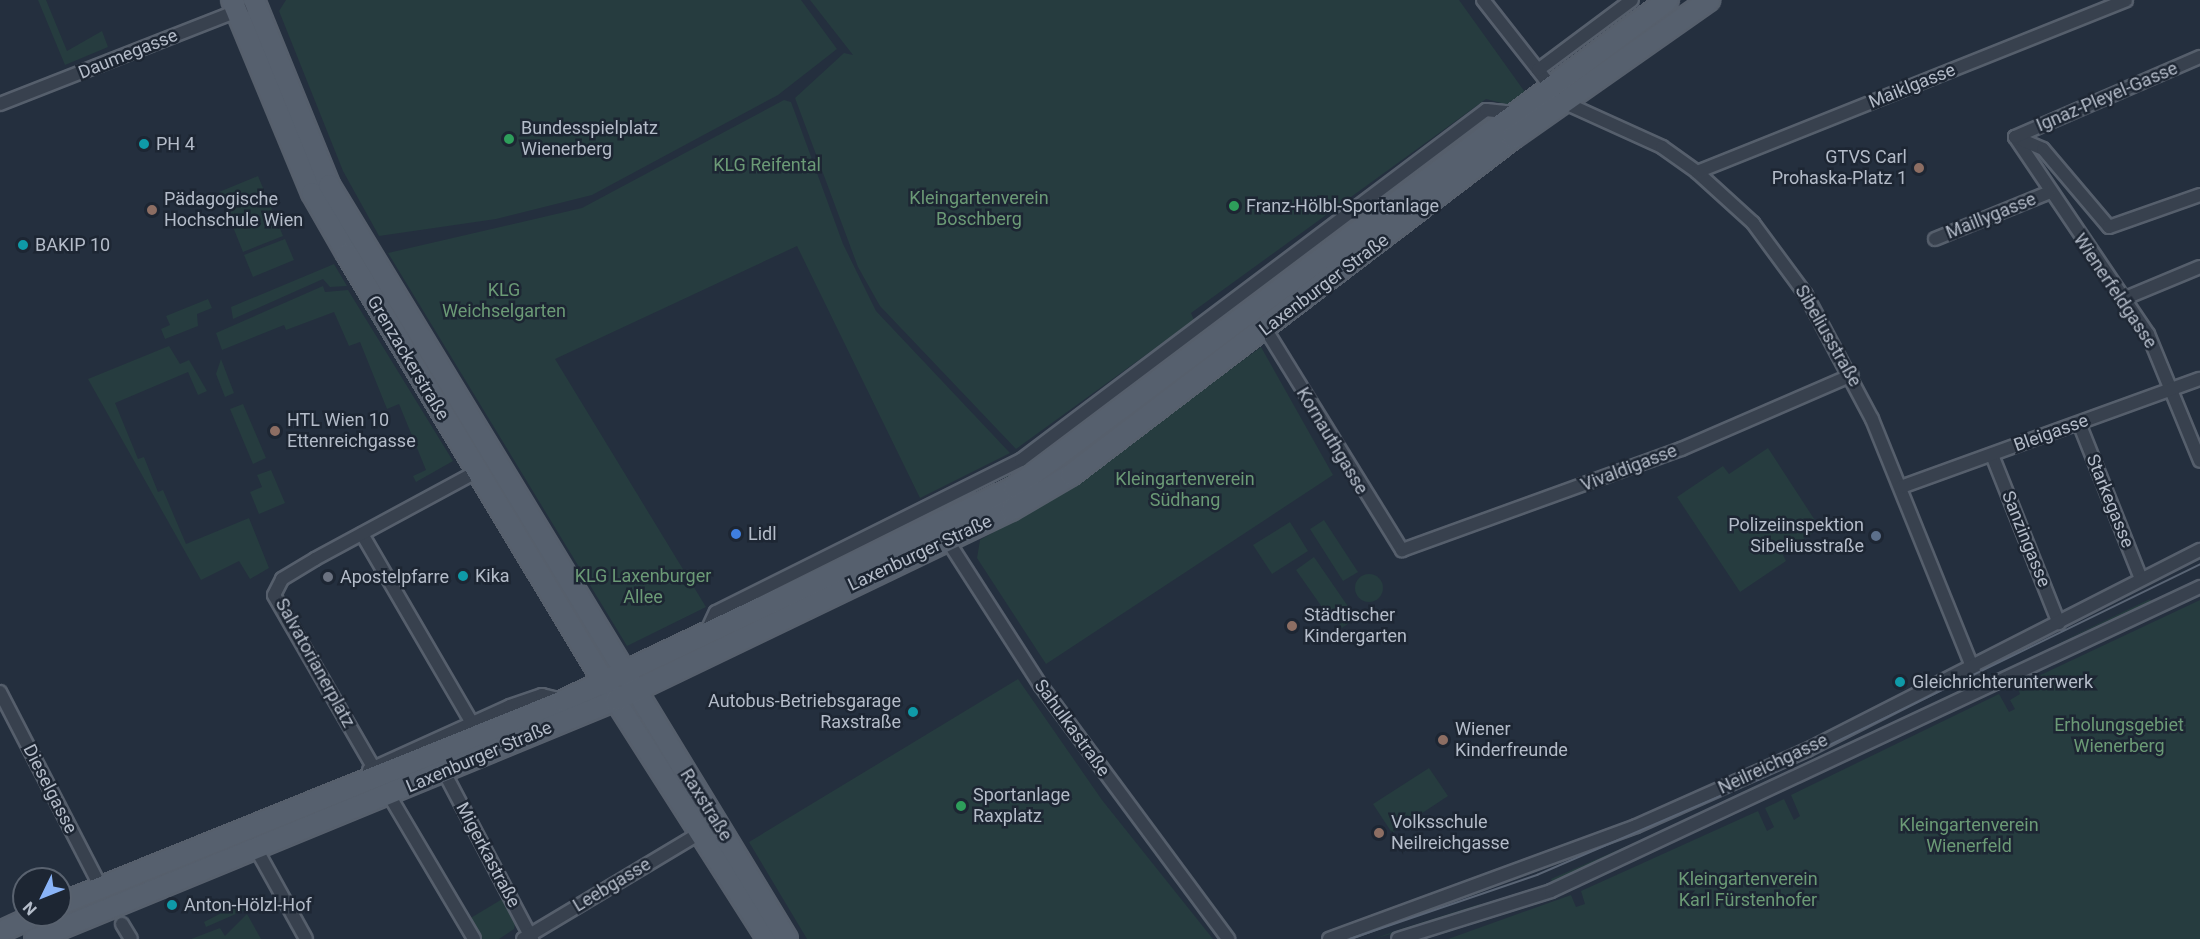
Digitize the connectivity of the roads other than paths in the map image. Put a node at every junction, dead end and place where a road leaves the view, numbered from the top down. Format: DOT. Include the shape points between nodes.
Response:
graph roads {
  1 [pos="1483,0"];
  2 [pos="1632,0"];
  3 [pos="1668,0"];
  4 [pos="1709,0"];
  5 [pos="2126,0"];
  6 [pos="258,1"];
  7 [pos="234,5"];
  8 [pos="2200,57"];
  9 [pos="1544,78"];
  10 [pos="1563,102"];
  11 [pos="0,104"];
  12 [pos="2014,136"];
  13 [pos="1697,172"];
  14 [pos="2048,193"];
  15 [pos="2200,195"];
  16 [pos="1935,239"];
  17 [pos="2200,267"];
  18 [pos="2123,299"];
  19 [pos="1266,330"];
  20 [pos="1852,375"];
  21 [pos="2200,379"];
  22 [pos="2173,389"];
  23 [pos="2079,423"];
  24 [pos="1992,455"];
  25 [pos="2200,460"];
  26 [pos="476,472"];
  27 [pos="1901,487"];
  28 [pos="929,518"];
  29 [pos="362,534"];
  30 [pos="948,539"];
  31 [pos="1402,550"];
  32 [pos="2200,550"];
  33 [pos="2141,579"];
  34 [pos="2200,587"];
  35 [pos="2059,623"];
  36 [pos="705,634"];
  37 [pos="1971,668"];
  38 [pos="624,672"];
  39 [pos="604,682"];
  40 [pos="1981,689"];
  41 [pos="636,690"];
  42 [pos="0,692"];
  43 [pos="616,700"];
  44 [pos="563,701"];
  45 [pos="471,721"];
  46 [pos="368,772"];
  47 [pos="444,772"];
  48 [pos="389,795"];
  49 [pos="702,832"];
  50 [pos="254,845"];
  51 [pos="100,886"];
  52 [pos="72,899"];
  53 [pos="122,924"];
  54 [pos="1430,927"];
  55 [pos="528,938"];
  56 [pos="36,939"];
  57 [pos="131,939"];
  58 [pos="306,939"];
  59 [pos="474,939"];
  60 [pos="768,939"];
  61 [pos="787,939"];
  62 [pos="1228,939"];
  63 [pos="1329,939"];
  64 [pos="1398,939"];
  65 [pos="1412,939"];
  1 -- 9 [label="street, Sibeliusstraße"];
  2 -- 9 [label="street, Laxenburger Straße"];
  3 -- 9 [label="main road, Laxenburger Straße"];
  4 -- 10 [label="main road, Laxenburger Straße"];
  5 -- 13 [label="street, Maiklgasse"];
  6 -- 7 [label="street, Daumegasse"];
  6 -- 38 [label="main road, Grenzackerstraße" via="329,185"];
  7 -- 11 [label="street, Daumegasse"];
  7 -- 26 [label="main road, Grenzackerstraße" via="312,193"];
  8 -- 12 [label="street, Ignaz-Pleyel-Gasse"];
  9 -- 10 [label="street, Sibeliusstraße"];
  9 -- 28 [label="main road, Laxenburger Straße" via="1515,113 1058,460 1014,488"];
  10 -- 13 [label="street, Sibeliusstraße" via="1662,147"];
  10 -- 19 [label="main road, Laxenburger Straße"];
  12 -- 14 [label="street, Wienerfeldgasse"];
  12 -- 15 [label="street" via="2043,149 2109,227"];
  13 -- 20 [label="street, Sibeliusstraße" via="1753,223 1806,295"];
  14 -- 16 [label="street, Maillygasse"];
  14 -- 18 [label="street, Wienerfeldgasse"];
  17 -- 18 [label="street"];
  18 -- 22 [label="street, Wienerfeldgasse" via="2148,334"];
  19 -- 30 [label="main road, Laxenburger Straße" via="1071,475"];
  19 -- 31 [label="street, Kornauthgasse"];
  20 -- 27 [label="street, Sibeliusstraße"];
  20 -- 31 [label="street, Vivaldigasse" via="1681,449"];
  21 -- 22 [label="street, Bleigasse"];
  22 -- 23 [label="street, Bleigasse"];
  22 -- 25 [label="street, Wienerfeldgasse"];
  23 -- 24 [label="street, Bleigasse"];
  23 -- 33 [label="street, Starkegasse"];
  24 -- 27 [label="street, Bleigasse"];
  24 -- 35 [label="street, Sanzingasse"];
  26 -- 29 [label="street"];
  26 -- 39 [label="main road, Grenzackerstraße"];
  27 -- 37 [label="street, Sibeliusstraße"];
  28 -- 30 [label="street, Sahulkastraße"];
  28 -- 36 [label="main road, Laxenburger Straße"];
  28 -- 36 [label="street, Laxenburger Straße" via="812,563 716,612"];
  29 -- 45 [label="street"];
  29 -- 46 [label="street, Salvatorianerplatz" via="282,579 274,595 317,669"];
  30 -- 41 [label="main road, Laxenburger Straße"];
  30 -- 62 [label="street, Sahulkastraße" via="1041,686"];
  32 -- 33 [label="street, Neilreichgasse"];
  33 -- 35 [label="street, Neilreichgasse"];
  34 -- 40 [label="street, Neilreichgasse"];
  35 -- 37 [label="street, Neilreichgasse"];
  36 -- 38 [label="main road, Laxenburger Straße"];
  37 -- 40 [label="street, Sibeliusstraße"];
  37 -- 63 [label="street, Neilreichgasse" via="1636,826"];
  38 -- 39 [label="main road, Laxenburger Straße"];
  38 -- 41 [label="main road, Raxstraße"];
  39 -- 43 [label="main road, Grenzackerstraße"];
  39 -- 44 [label="main road, Laxenburger Straße"];
  40 -- 54 [label="street, Neilreichgasse" via="1551,891"];
  41 -- 43 [label="main road, Laxenburger Straße"];
  41 -- 61 [label="main road, Raxstraße"];
  42 -- 51 [label="street, Dieselgasse"];
  43 -- 47 [label="main road, Laxenburger Straße"];
  43 -- 49 [label="main road, Raxstraße"];
  44 -- 45 [label="street, Laxenburger Straße" via="542,695"];
  44 -- 46 [label="main road, Laxenburger Straße"];
  45 -- 46 [label="street, Laxenburger Straße"];
  46 -- 51 [label="main road, Laxenburger Straße"];
  47 -- 48 [label="main road, Laxenburger Straße"];
  47 -- 55 [label="street, Migerkastraße"];
  48 -- 50 [label="main road, Laxenburger Straße"];
  48 -- 59 [label="street"];
  49 -- 55 [label="street, Leebgasse"];
  49 -- 60 [label="main road, Raxstraße"];
  50 -- 56 [label="main road, Laxenburger Straße"];
  50 -- 58 [label="street"];
  51 -- 52 [label="main road, Laxenburger Straße"];
  53 -- 57 [label="street"];
  54 -- 64 [label="street, Neilreichgasse"];
  54 -- 65 [label="street, Neilreichgasse"];
}
